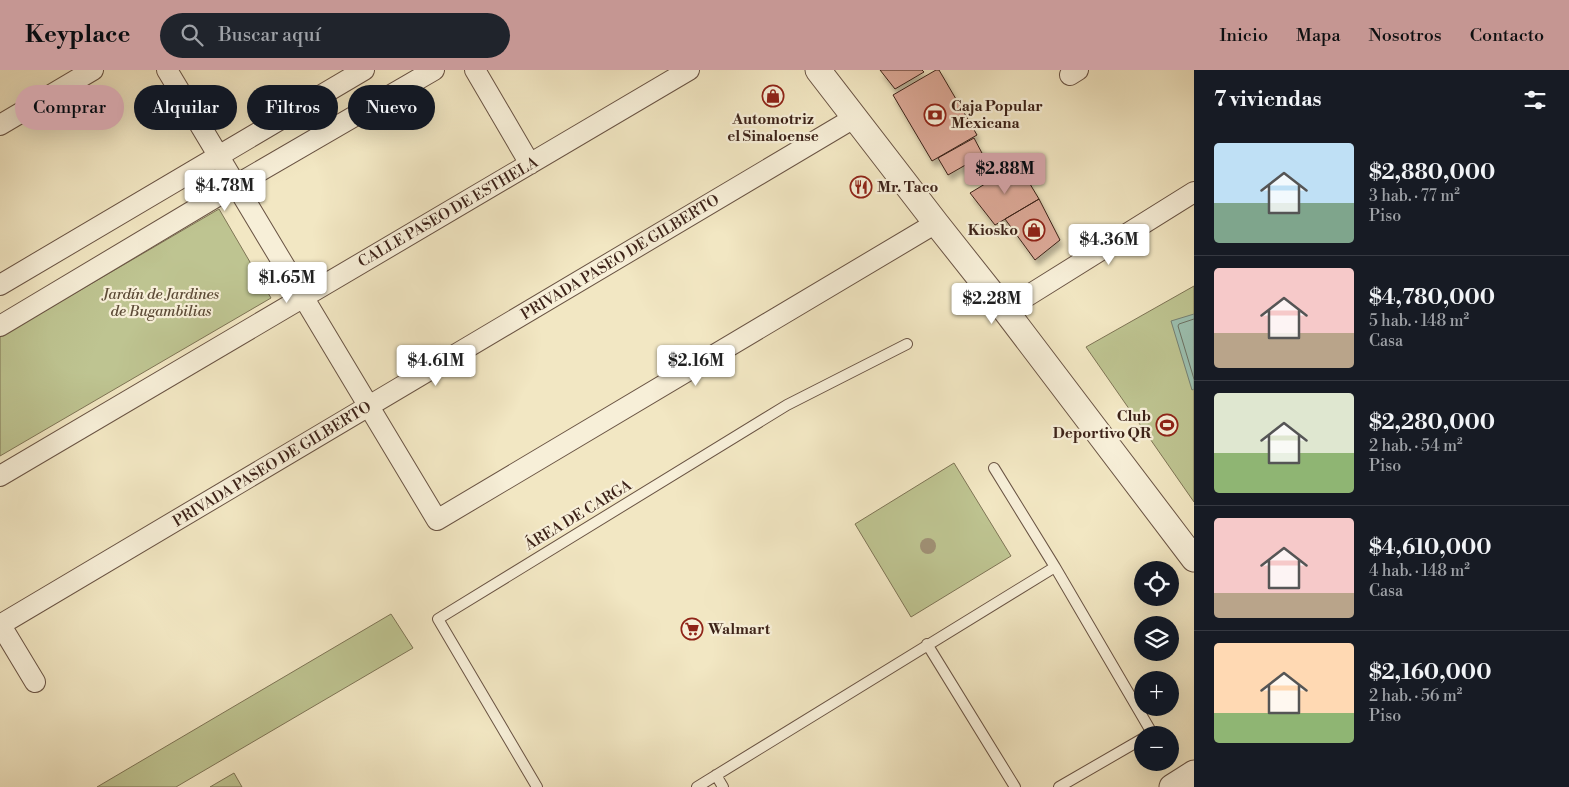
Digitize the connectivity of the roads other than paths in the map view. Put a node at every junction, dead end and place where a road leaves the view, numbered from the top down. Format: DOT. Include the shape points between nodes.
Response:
graph roads {
  1 [pos="93,70"];
  2 [pos="167,70"];
  3 [pos="364,70"];
  4 [pos="434,70"];
  5 [pos="475,70"];
  6 [pos="690,70"];
  7 [pos="818,70"];
  8 [pos="854,118"];
  9 [pos="0,126"];
  10 [pos="219,156"];
  11 [pos="530,164"];
  12 [pos="236,185"];
  13 [pos="1194,192"];
  14 [pos="936,223"];
  15 [pos="0,285"];
  16 [pos="304,297"];
  17 [pos="1006,310"];
  18 [pos="0,326"];
  19 [pos="907,344"];
  20 [pos="369,406"];
  21 [pos="994,468"];
  22 [pos="0,476"];
  23 [pos="1194,559"];
  24 [pos="1055,567"];
  25 [pos="0,625"];
  26 [pos="927,644"];
  27 [pos="35,682"];
  28 [pos="1148,726"];
  29 [pos="1134,744"];
  30 [pos="1194,773"];
  31 [pos="716,776"];
  32 [pos="537,787"];
  33 [pos="697,787"];
  34 [pos="723,787"];
  35 [pos="1015,787"];
  36 [pos="1059,787"];
  37 [pos="1172,787"];
  1 -- 9 [label="street"];
  2 -- 10 [label="street"];
  3 -- 10 [label="street"];
  4 -- 12 [label="street"];
  5 -- 11 [label="street"];
  6 -- 11 [label="street, CALLE PASEO DE ESTHELA"];
  7 -- 8 [label="street"];
  8 -- 14 [label="street"];
  8 -- 20 [label="street, PRIVADA PASEO DE GILBERTO"];
  10 -- 12 [label="street"];
  10 -- 15 [label="street"];
  11 -- 16 [label="street, CALLE PASEO DE ESTHELA"];
  12 -- 16 [label="street"];
  12 -- 18 [label="street"];
  13 -- 17 [label="street"];
  14 -- 17 [label="street"];
  14 -- 20 [label="street" via="437,520"];
  16 -- 20 [label="street"];
  16 -- 22 [label="street, CALLE PASEO DE ESTHELA"];
  17 -- 23 [label="street"];
  19 -- 32 [label="lane, ÁREA DE CARGA" via="787,405 438,619"];
  20 -- 25 [label="street, PRIVADA PASEO DE GILBERTO"];
  21 -- 24 [label="lane"];
  24 -- 26 [label="lane"];
  24 -- 28 [label="lane"];
  25 -- 27 [label="street"];
  26 -- 31 [label="lane"];
  26 -- 35 [label="lane"];
  29 -- 36 [label="lane"];
  30 -- 37 [label="street"];
  31 -- 33 [label="lane"];
  31 -- 34 [label="lane"];
}
